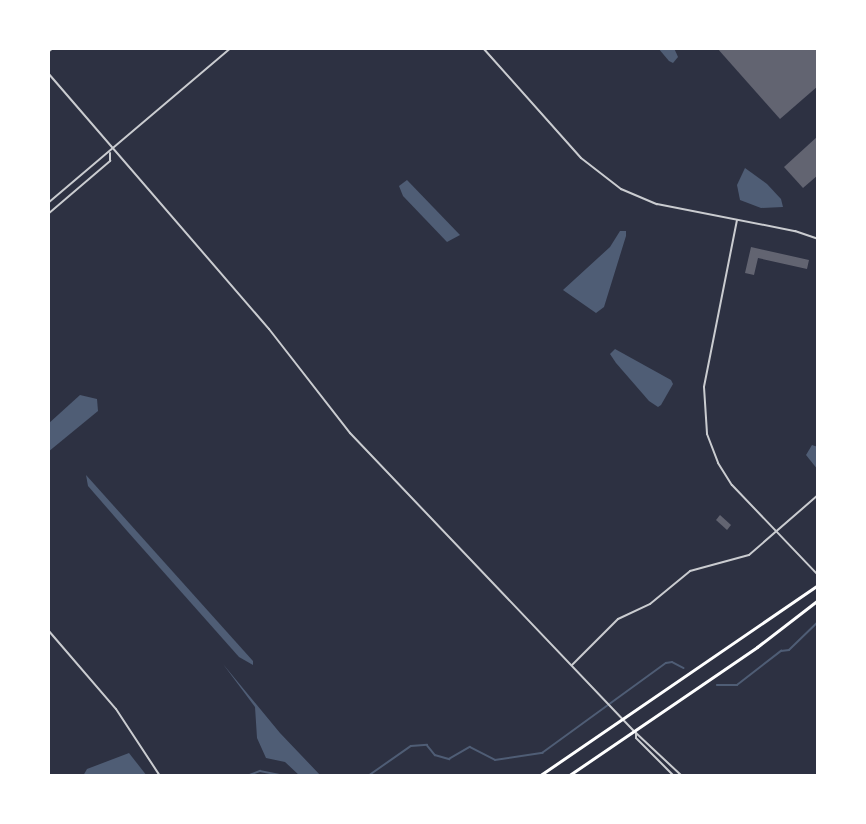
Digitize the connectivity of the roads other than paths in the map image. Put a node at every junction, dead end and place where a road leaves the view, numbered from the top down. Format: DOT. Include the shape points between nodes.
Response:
graph roads {
  1 [pos="53,48"];
  2 [pos="231,48"];
  3 [pos="483,48"];
  4 [pos="48,52"];
  5 [pos="48,73"];
  6 [pos="113,150"];
  7 [pos="110,153"];
  8 [pos="48,203"];
  9 [pos="48,214"];
  10 [pos="737,220"];
  11 [pos="818,239"];
  12 [pos="818,495"];
  13 [pos="776,533"];
  14 [pos="818,575"];
  15 [pos="818,585"];
  16 [pos="818,600"];
  17 [pos="48,630"];
  18 [pos="572,665"];
  19 [pos="624,720"];
  20 [pos="636,732"];
  21 [pos="160,776"];
  22 [pos="539,776"];
  23 [pos="568,776"];
  24 [pos="674,776"];
  25 [pos="682,776"];
  1 -- 4 [label="street"];
  2 -- 6 [label="street"];
  3 -- 10 [label="street" via="580,158 606,181 657,204"];
  5 -- 6 [label="street"];
  6 -- 7 [label="street"];
  6 -- 18 [label="street" via="269,329 350,433"];
  7 -- 8 [label="street"];
  7 -- 9 [label="street" via="110,161"];
  10 -- 11 [label="street"];
  10 -- 13 [label="street" via="704,387 705,419 712,449 723,472"];
  12 -- 13 [label="street"];
  13 -- 14 [label="street"];
  13 -- 18 [label="street" via="740,560 686,573 650,604 618,619"];
  15 -- 19 [label="main road"];
  16 -- 20 [label="main road"];
  17 -- 21 [label="street" via="116,709"];
  18 -- 19 [label="street"];
  19 -- 20 [label="street"];
  19 -- 22 [label="main road"];
  20 -- 23 [label="main road"];
  20 -- 24 [label="street" via="636,738"];
  20 -- 25 [label="street"];
}
